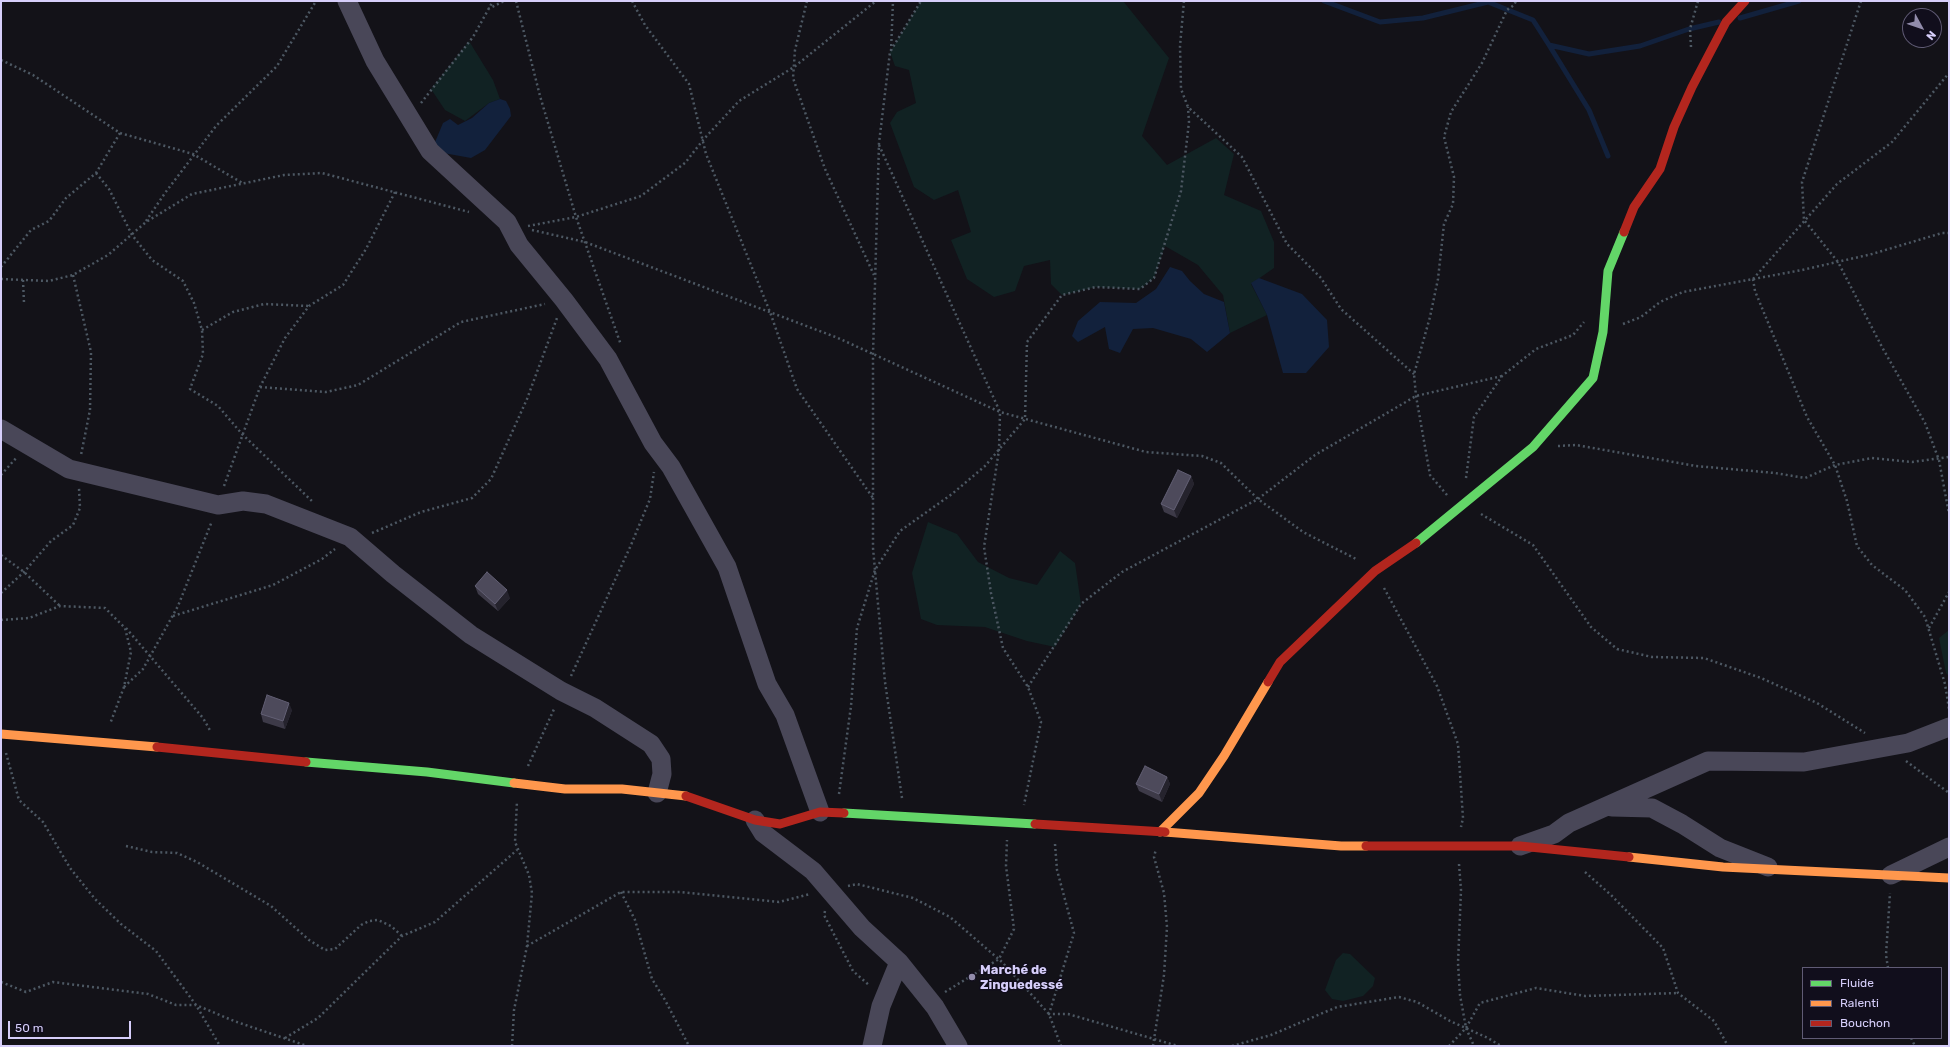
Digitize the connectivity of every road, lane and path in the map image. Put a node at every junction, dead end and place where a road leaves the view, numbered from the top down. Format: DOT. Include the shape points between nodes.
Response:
graph roads {
  1 [pos="316,1"];
  2 [pos="347,1"];
  3 [pos="492,1"];
  4 [pos="504,1"];
  5 [pos="516,1"];
  6 [pos="632,1"];
  7 [pos="807,1"];
  8 [pos="876,1"];
  9 [pos="893,1"];
  10 [pos="921,1"];
  11 [pos="1184,1"];
  12 [pos="1516,1"];
  13 [pos="1745,1"];
  14 [pos="1861,1"];
  15 [pos="488,8"];
  16 [pos="890,52"];
  17 [pos="1,60"];
  18 [pos="794,66"];
  19 [pos="1949,73"];
  20 [pos="1188,107"];
  21 [pos="410,118"];
  22 [pos="120,133"];
  23 [pos="703,140"];
  24 [pos="878,143"];
  25 [pos="193,154"];
  26 [pos="96,173"];
  27 [pos="244,184"];
  28 [pos="395,192"];
  29 [pos="476,214"];
  30 [pos="576,217"];
  31 [pos="1804,220"];
  32 [pos="146,222"];
  33 [pos="1949,234"];
  34 [pos="132,235"];
  35 [pos="585,242"];
  36 [pos="1838,262"];
  37 [pos="1,267"];
  38 [pos="73,275"];
  39 [pos="875,277"];
  40 [pos="1,279"];
  41 [pos="1753,279"];
  42 [pos="23,280"];
  43 [pos="564,300"];
  44 [pos="24,303"];
  45 [pos="309,306"];
  46 [pos="770,312"];
  47 [pos="1587,319"];
  48 [pos="202,330"];
  49 [pos="1603,332"];
  50 [pos="623,352"];
  51 [pos="873,354"];
  52 [pos="1414,374"];
  53 [pos="1502,376"];
  54 [pos="260,387"];
  55 [pos="1416,396"];
  56 [pos="1000,412"];
  57 [pos="1025,419"];
  58 [pos="1,429"];
  59 [pos="242,434"];
  60 [pos="653,443"];
  61 [pos="1533,447"];
  62 [pos="999,450"];
  63 [pos="1949,457"];
  64 [pos="1939,460"];
  65 [pos="1836,465"];
  66 [pos="78,471"];
  67 [pos="873,498"];
  68 [pos="1258,499"];
  69 [pos="316,504"];
  70 [pos="1462,504"];
  71 [pos="218,505"];
  72 [pos="1949,514"];
  73 [pos="350,537"];
  74 [pos="1,555"];
  75 [pos="875,570"];
  76 [pos="1376,571"];
  77 [pos="24,572"];
  78 [pos="1949,592"];
  79 [pos="1,593"];
  80 [pos="60,606"];
  81 [pos="172,616"];
  82 [pos="1,620"];
  83 [pos="125,628"];
  84 [pos="1929,629"];
  85 [pos="150,658"];
  86 [pos="568,682"];
  87 [pos="124,687"];
  88 [pos="1028,687"];
  89 [pos="558,702"];
  90 [pos="1949,709"];
  91 [pos="1949,727"];
  92 [pos="1,734"];
  93 [pos="104,742"];
  94 [pos="1887,747"];
  95 [pos="223,753"];
  96 [pos="526,770"];
  97 [pos="657,793"];
  98 [pos="1949,793"];
  99 [pos="517,800"];
  100 [pos="1606,807"];
  101 [pos="829,812"];
  102 [pos="904,817"];
  103 [pos="755,820"];
  104 [pos="1007,823"];
  105 [pos="1022,824"];
  106 [pos="1054,826"];
  107 [pos="1160,832"];
  108 [pos="1457,845"];
  109 [pos="126,846"];
  110 [pos="1520,846"];
  111 [pos="1949,847"];
  112 [pos="517,850"];
  113 [pos="1774,869"];
  114 [pos="1582,870"];
  115 [pos="1891,875"];
  116 [pos="1949,878"];
  117 [pos="830,889"];
  118 [pos="621,892"];
  119 [pos="402,936"];
  120 [pos="527,946"];
  121 [pos="999,959"];
  122 [pos="899,962"];
  123 [pos="1888,967"];
  124 [pos="1,982"];
  125 [pos="1678,994"];
  126 [pos="884,999"];
  127 [pos="930,1001"];
  128 [pos="196,1005"];
  129 [pos="1049,1014"];
  130 [pos="1466,1028"];
  131 [pos="285,1038"];
  132 [pos="1154,1039"];
  133 [pos="220,1046"];
  134 [pos="307,1046"];
  135 [pos="512,1046"];
  136 [pos="689,1046"];
  137 [pos="872,1046"];
  138 [pos="958,1046"];
  139 [pos="1061,1046"];
  140 [pos="1153,1046"];
  141 [pos="1178,1046"];
  142 [pos="1232,1046"];
  143 [pos="1449,1046"];
  144 [pos="1474,1046"];
  145 [pos="1501,1046"];
  146 [pos="1728,1046"];
  1 -- 25 [label="path" via="278,66 216,126"];
  2 -- 21 [label="street" via="375,61"];
  3 -- 15 [label="path"];
  4 -- 15 [label="path"];
  5 -- 30 [label="path" via="540,96"];
  6 -- 23 [label="path" via="645,25 689,84"];
  7 -- 18 [label="path" via="795,50"];
  8 -- 18 [label="path"];
  9 -- 16 [label="path"];
  10 -- 16 [label="path"];
  11 -- 20 [label="path" via="1180,46 1181,89"];
  12 -- 52 [label="path" via="1507,10 1482,63 1451,112 1444,137 1454,177 1453,204 1444,224 1436,287"];
  13 -- 49 [label="street" via="1726,22 1674,127 1660,169 1634,207 1608,272"];
  14 -- 31 [label="path" via="1802,182"];
  15 -- 21 [label="path" via="473,37"];
  16 -- 24 [label="path"];
  17 -- 22 [label="path" via="33,75"];
  18 -- 23 [label="path" via="739,101"];
  18 -- 39 [label="path" via="793,78 825,169"];
  19 -- 31 [label="path" via="1892,142 1837,184"];
  20 -- 52 [label="path" via="1242,157 1287,244 1321,278 1341,309"];
  20 -- 57 [label="path" via="1190,122 1181,191 1154,278 1140,289 1096,287 1062,295 1027,342"];
  21 -- 43 [label="street" via="430,151 507,222 519,245"];
  22 -- 25 [label="path"];
  22 -- 26 [label="path"];
  23 -- 30 [label="path" via="685,163 640,196"];
  23 -- 46 [label="path" via="706,154"];
  24 -- 39 [label="path"];
  24 -- 56 [label="path"];
  25 -- 27 [label="path"];
  25 -- 32 [label="path"];
  26 -- 34 [label="path" via="109,189"];
  26 -- 37 [label="path" via="66,198 49,221 31,230"];
  27 -- 28 [label="path" via="284,175 322,173"];
  27 -- 32 [label="path" via="192,194"];
  28 -- 29 [label="path"];
  28 -- 45 [label="path" via="366,249 343,285"];
  30 -- 35 [label="path"];
  30 -- 35 [label="path" via="521,228"];
  31 -- 36 [label="path"];
  31 -- 41 [label="path"];
  32 -- 34 [label="path"];
  33 -- 36 [label="path" via="1942,233"];
  34 -- 38 [label="path" via="108,255"];
  34 -- 48 [label="path" via="152,260 184,280"];
  35 -- 46 [label="path"];
  35 -- 50 [label="path"];
  36 -- 41 [label="path"];
  36 -- 64 [label="path" via="1925,423"];
  38 -- 42 [label="path" via="49,281"];
  38 -- 66 [label="path" via="91,352 90,410"];
  39 -- 51 [label="path"];
  40 -- 42 [label="path"];
  41 -- 49 [label="path" via="1683,292 1660,302 1641,317"];
  41 -- 65 [label="path" via="1755,291 1807,417"];
  42 -- 44 [label="path"];
  43 -- 54 [label="path" via="461,322 358,385 326,392"];
  43 -- 60 [label="street" via="608,360"];
  43 -- 73 [label="path" via="527,399 491,479 472,498 421,512 377,532"];
  45 -- 48 [label="path" via="264,304 233,312"];
  45 -- 54 [label="path" via="285,338"];
  46 -- 51 [label="path"];
  46 -- 67 [label="path" via="797,388"];
  47 -- 53 [label="path" via="1573,335 1536,349"];
  48 -- 59 [label="path" via="203,354 190,390 218,406"];
  49 -- 61 [label="street" via="1593,378"];
  51 -- 56 [label="path"];
  51 -- 67 [label="path"];
  52 -- 55 [label="path"];
  53 -- 55 [label="path"];
  53 -- 70 [label="path" via="1474,417"];
  54 -- 59 [label="path"];
  55 -- 68 [label="path" via="1314,455"];
  55 -- 70 [label="path" via="1430,475 1448,496"];
  56 -- 57 [label="path"];
  56 -- 62 [label="path"];
  57 -- 62 [label="path"];
  57 -- 68 [label="path" via="1146,452 1202,456 1221,463"];
  58 -- 66 [label="street" via="69,469"];
  59 -- 69 [label="path"];
  59 -- 71 [label="path"];
  60 -- 86 [label="path" via="654,472 650,499"];
  60 -- 101 [label="street" via="670,467 727,567 767,684 785,715"];
  61 -- 65 [label="path" via="1576,445 1696,466 1805,478"];
  61 -- 70 [label="street"];
  62 -- 75 [label="path" via="985,466 952,494 900,531"];
  62 -- 88 [label="path" via="984,547 1003,648"];
  63 -- 64 [label="path"];
  64 -- 65 [label="path" via="1912,462 1872,458"];
  64 -- 72 [label="path"];
  65 -- 84 [label="path" via="1857,546 1872,565 1905,590 1925,617"];
  66 -- 71 [label="street"];
  66 -- 77 [label="path" via="80,508 73,525 52,541"];
  67 -- 75 [label="path"];
  68 -- 76 [label="path" via="1303,532 1349,554"];
  68 -- 88 [label="path" via="1122,572 1081,604"];
  70 -- 76 [label="street" via="1405,552"];
  70 -- 94 [label="path" via="1533,546 1591,627 1617,649 1652,657 1704,658 1761,678 1817,704"];
  71 -- 73 [label="street" via="243,500 266,504"];
  71 -- 81 [label="path"];
  73 -- 81 [label="path" via="322,559 273,585"];
  73 -- 97 [label="street" via="471,635 651,744 661,759 662,774"];
  74 -- 77 [label="path"];
  75 -- 101 [label="path" via="857,628 851,706"];
  75 -- 102 [label="path" via="885,682"];
  76 -- 107 [label="street" via="1280,662 1199,793"];
  76 -- 108 [label="path" via="1438,686 1458,744 1463,818"];
  77 -- 79 [label="path"];
  77 -- 80 [label="path"];
  78 -- 84 [label="path"];
  80 -- 82 [label="path" via="29,618"];
  80 -- 83 [label="path" via="105,608"];
  81 -- 85 [label="path"];
  83 -- 85 [label="path"];
  83 -- 87 [label="path" via="131,652"];
  84 -- 90 [label="path" via="1945,684"];
  85 -- 87 [label="path" via="143,670"];
  85 -- 95 [label="path" via="203,718"];
  87 -- 93 [label="path"];
  88 -- 105 [label="path" via="1041,722"];
  89 -- 96 [label="path"];
  91 -- 94 [label="street" via="1908,743"];
  92 -- 93 [label="street"];
  92 -- 128 [label="path" via="19,800 43,822 70,868 95,899 121,924 156,951"];
  93 -- 95 [label="street"];
  94 -- 98 [label="path"];
  94 -- 100 [label="street" via="1804,762 1708,762"];
  95 -- 97 [label="street" via="427,772 551,788 622,789"];
  97 -- 103 [label="street" via="688,796"];
  99 -- 112 [label="path"];
  100 -- 110 [label="street" via="1569,823 1554,834"];
  100 -- 113 [label="street" via="1652,808 1720,848"];
  101 -- 102 [label="street"];
  101 -- 103 [label="street" via="780,824"];
  102 -- 104 [label="street"];
  103 -- 117 [label="street" via="763,833 813,871"];
  104 -- 105 [label="street"];
  104 -- 121 [label="path" via="1006,866 1014,930"];
  105 -- 106 [label="street"];
  106 -- 107 [label="street"];
  106 -- 129 [label="path" via="1057,870 1074,933"];
  107 -- 108 [label="street" via="1341,846"];
  107 -- 132 [label="path" via="1154,857 1164,893 1167,927 1164,975"];
  108 -- 110 [label="street"];
  108 -- 130 [label="path" via="1461,890 1458,963"];
  109 -- 119 [label="path" via="152,852 177,853 196,862 271,906 309,940 325,950 335,949 361,925 370,921 378,920 391,926"];
  110 -- 113 [label="street"];
  111 -- 115 [label="street"];
  112 -- 119 [label="path" via="435,922"];
  112 -- 120 [label="path" via="529,875 532,894"];
  113 -- 115 [label="street"];
  114 -- 125 [label="path" via="1611,895 1663,948"];
  115 -- 116 [label="street"];
  115 -- 123 [label="path" via="1886,955"];
  117 -- 118 [label="path" via="779,902 680,892"];
  117 -- 121 [label="path" via="857,884 913,898 950,917"];
  117 -- 122 [label="street" via="862,928"];
  117 -- 126 [label="path" via="824,915 853,971"];
  118 -- 120 [label="path"];
  118 -- 136 [label="path" via="635,920 652,979"];
  119 -- 131 [label="path" via="318,1018"];
  120 -- 135 [label="path" via="514,1010"];
  121 -- 127 [label="path"];
  121 -- 129 [label="path"];
  122 -- 126 [label="street"];
  122 -- 127 [label="street"];
  124 -- 128 [label="path" via="26,992 53,982 148,994 176,1005"];
  125 -- 130 [label="path" via="1585,996 1536,988 1480,1003"];
  125 -- 146 [label="path" via="1714,1021"];
  126 -- 137 [label="street"];
  127 -- 138 [label="street"];
  128 -- 131 [label="path"];
  128 -- 133 [label="path"];
  129 -- 132 [label="path" via="1068,1014"];
  129 -- 139 [label="path"];
  130 -- 142 [label="path" via="1417,1002 1399,997 1337,1007 1271,1035"];
  130 -- 143 [label="path"];
  130 -- 144 [label="path"];
  130 -- 145 [label="path"];
  131 -- 134 [label="path"];
  132 -- 140 [label="path"];
  132 -- 141 [label="path"];
}
